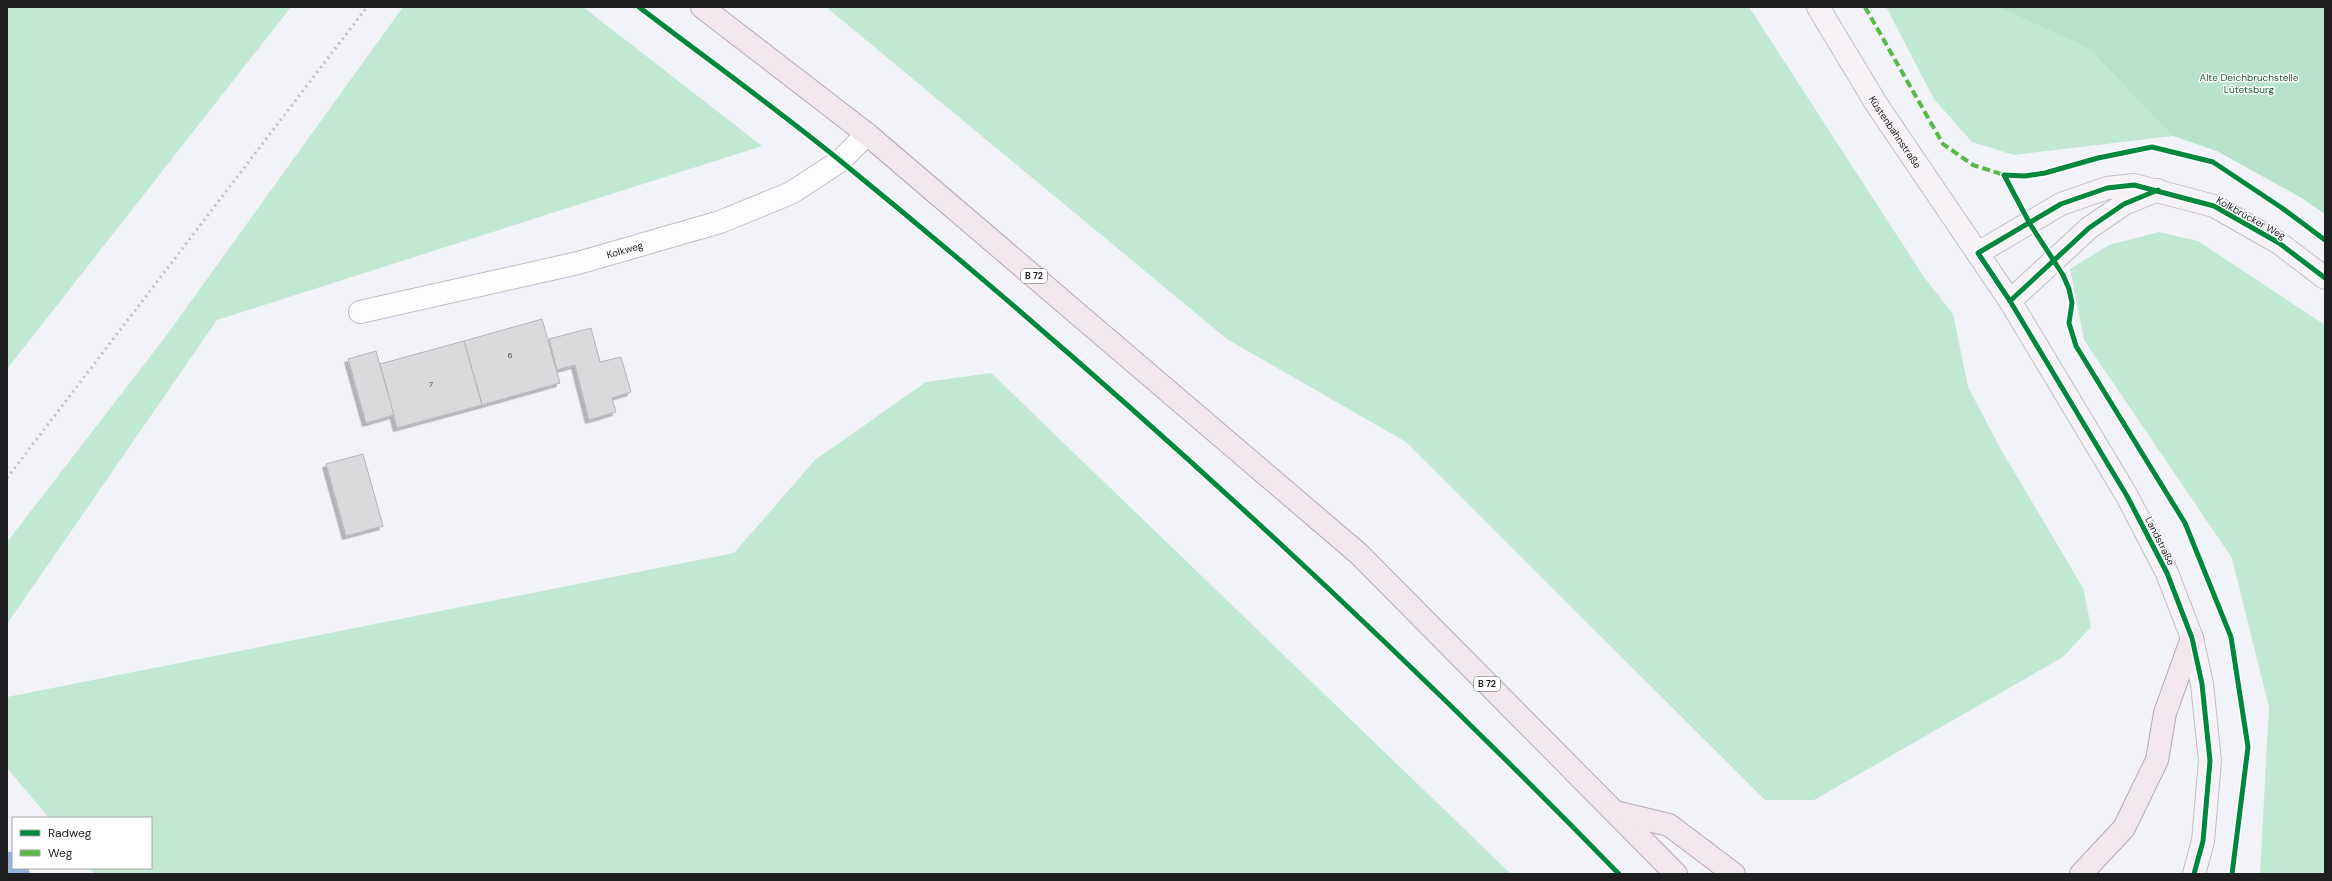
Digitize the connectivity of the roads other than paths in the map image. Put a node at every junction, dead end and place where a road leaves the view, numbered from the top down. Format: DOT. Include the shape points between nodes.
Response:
graph roads {
  1 [pos="702,7"];
  2 [pos="1818,7"];
  3 [pos="867,134"];
  4 [pos="2158,190"];
  5 [pos="1978,253"];
  6 [pos="2325,278"];
  7 [pos="2010,301"];
  8 [pos="360,312"];
  9 [pos="2192,638"];
  10 [pos="1615,812"];
  11 [pos="1676,874"];
  12 [pos="1734,874"];
  13 [pos="2081,874"];
  14 [pos="2194,874"];
  1 -- 3 [label="main road, B 72"];
  2 -- 5 [label="main road, Küstenbahnstraße" via="1877,105"];
  3 -- 8 [label="street, Kolkweg" via="840,161 791,193 720,222 578,263"];
  3 -- 10 [label="main road, B 72" via="1360,554"];
  4 -- 5 [label="main road, Kolkbrücker Weg" via="2134,185 2100,190 2061,204"];
  4 -- 6 [label="main road, Kolkbrücker Weg" via="2214,206 2279,243"];
  4 -- 7 [label="main road" via="2124,204 2089,228"];
  5 -- 7 [label="main road, Landstraße"];
  7 -- 9 [label="main road, Landstraße" via="2127,496 2166,573"];
  9 -- 13 [label="main road" via="2165,713 2157,760 2124,828"];
  9 -- 14 [label="main road, Landstraße" via="2202,684 2210,761 2203,841"];
  10 -- 11 [label="main road, B 72"];
  10 -- 12 [label="main road" via="1669,825"];
}
